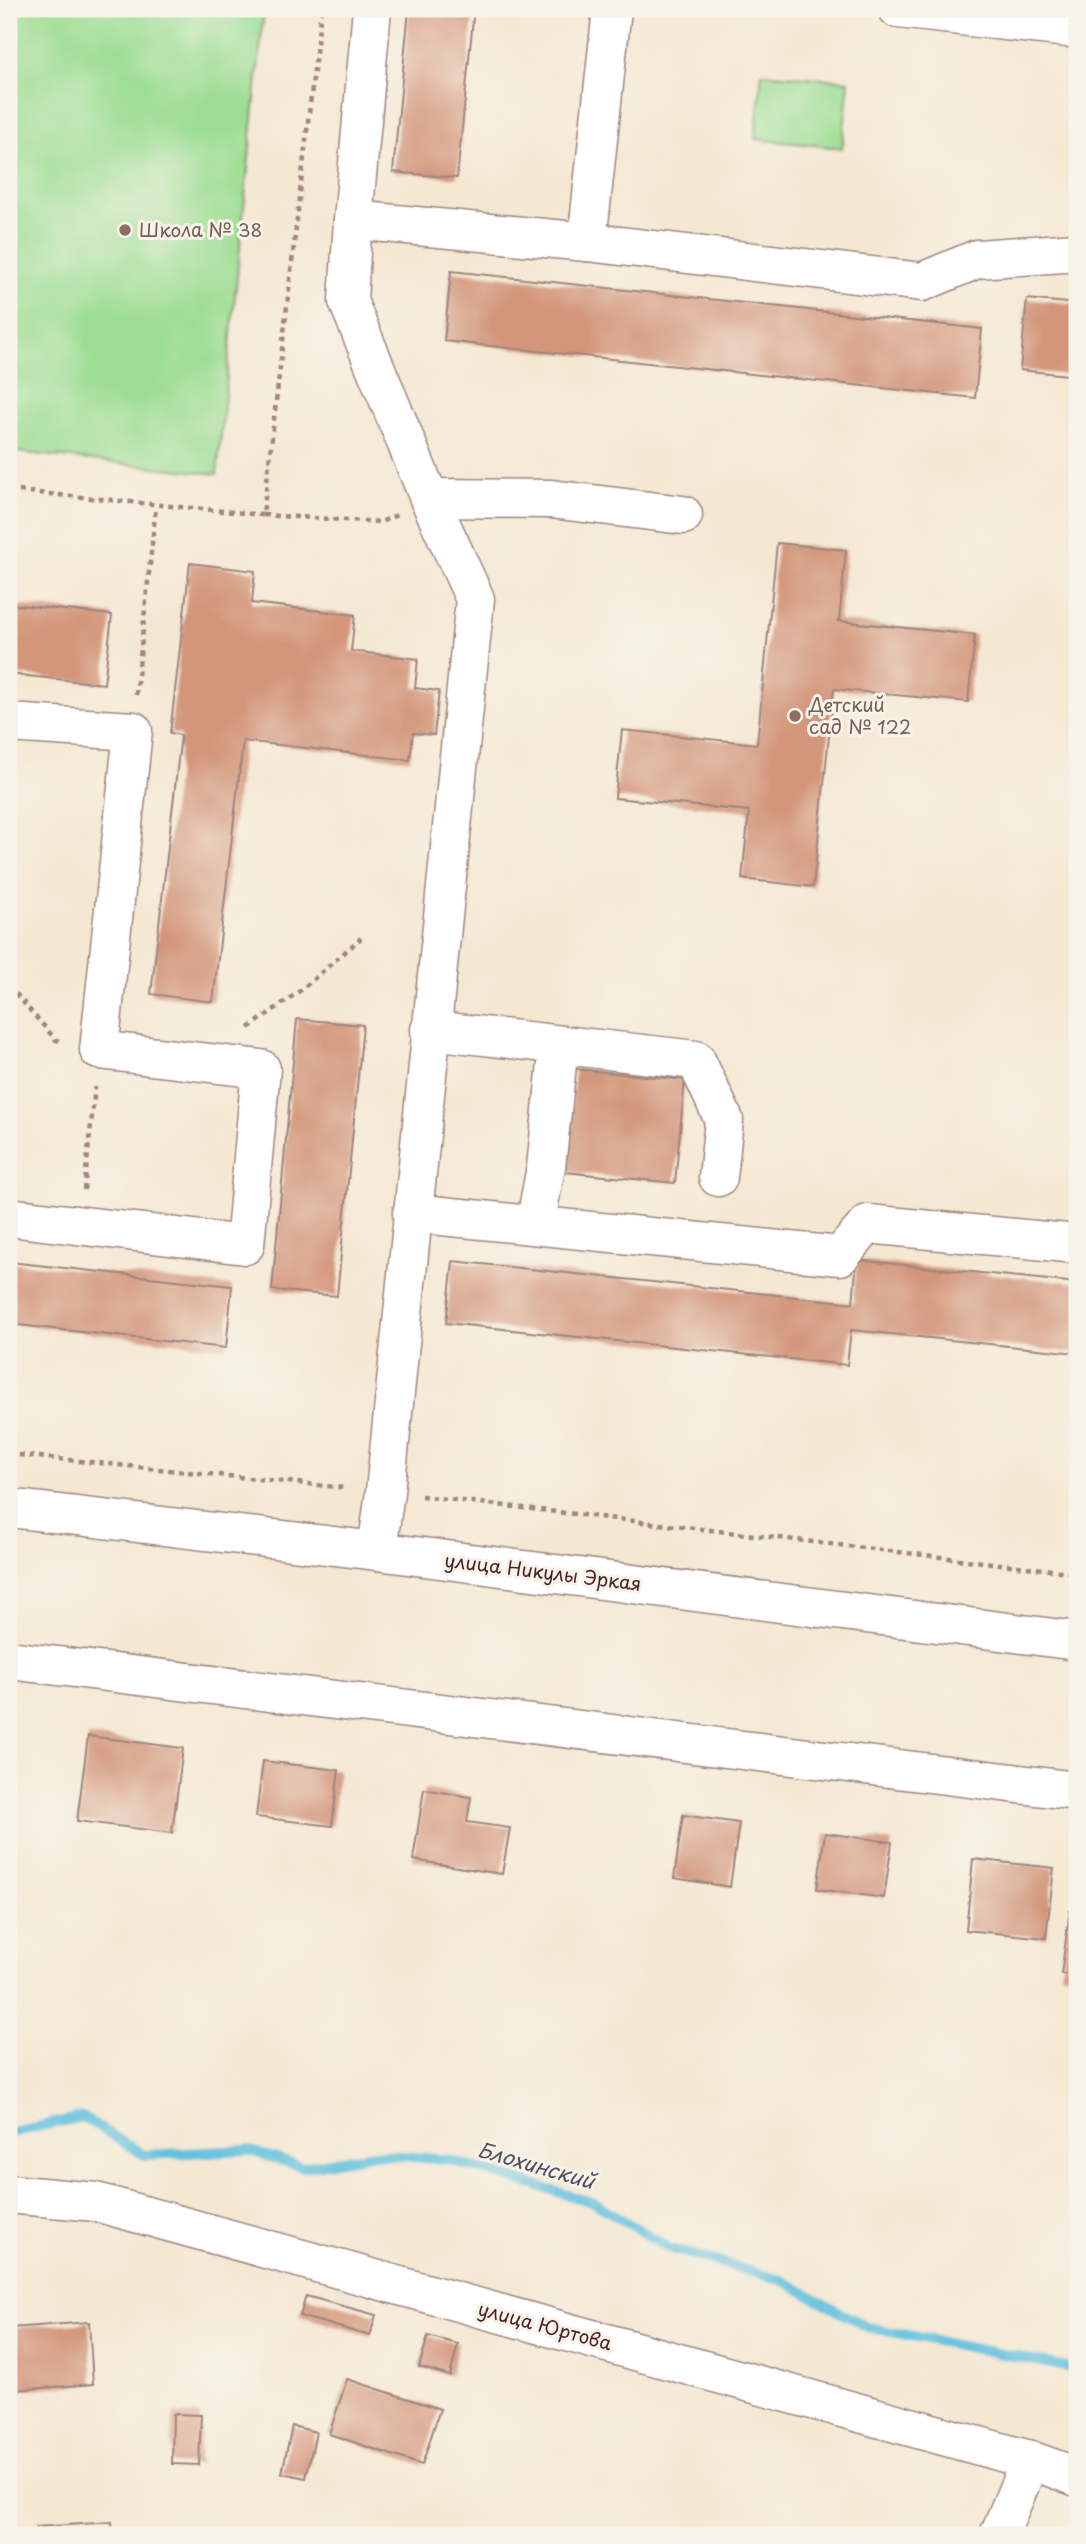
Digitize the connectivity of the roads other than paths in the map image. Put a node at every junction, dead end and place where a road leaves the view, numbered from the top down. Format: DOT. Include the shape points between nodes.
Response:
graph roads {
  1 [pos="372,9"];
  2 [pos="612,9"];
  3 [pos="898,9"];
  4 [pos="1077,29"];
  5 [pos="353,220"];
  6 [pos="587,242"];
  7 [pos="1077,252"];
  8 [pos="429,498"];
  9 [pos="683,516"];
  10 [pos="9,723"];
  11 [pos="430,1030"];
  12 [pos="559,1045"];
  13 [pos="718,1177"];
  14 [pos="412,1213"];
  15 [pos="9,1217"];
  16 [pos="535,1226"];
  17 [pos="1077,1244"];
  18 [pos="9,1507"];
  19 [pos="377,1551"];
  20 [pos="1077,1641"];
  21 [pos="9,1660"];
  22 [pos="1077,1791"];
  23 [pos="9,2194"];
  24 [pos="1030,2460"];
  25 [pos="1077,2477"];
  26 [pos="999,2535"];
  1 -- 5 [label="street"];
  2 -- 6 [label="street"];
  3 -- 4 [label="street"];
  5 -- 6 [label="street"];
  5 -- 8 [label="street" via="348,301"];
  6 -- 7 [label="street" via="922,282 977,259"];
  8 -- 9 [label="street" via="551,499"];
  8 -- 11 [label="street" via="475,599"];
  10 -- 15 [label="street" via="133,731 99,1050 261,1069 245,1245"];
  11 -- 12 [label="street"];
  11 -- 14 [label="street"];
  12 -- 13 [label="street" via="696,1060 724,1120"];
  12 -- 16 [label="street"];
  14 -- 16 [label="street"];
  14 -- 19 [label="street"];
  16 -- 17 [label="street" via="839,1256 867,1224"];
  18 -- 19 [label="street, улица Никулы Эркая"];
  19 -- 20 [label="street, улица Никулы Эркая"];
  21 -- 22 [label="street"];
  23 -- 24 [label="street, улица Юртова" via="96,2202"];
  24 -- 25 [label="street, улица Юртова"];
  24 -- 26 [label="street"];
}
